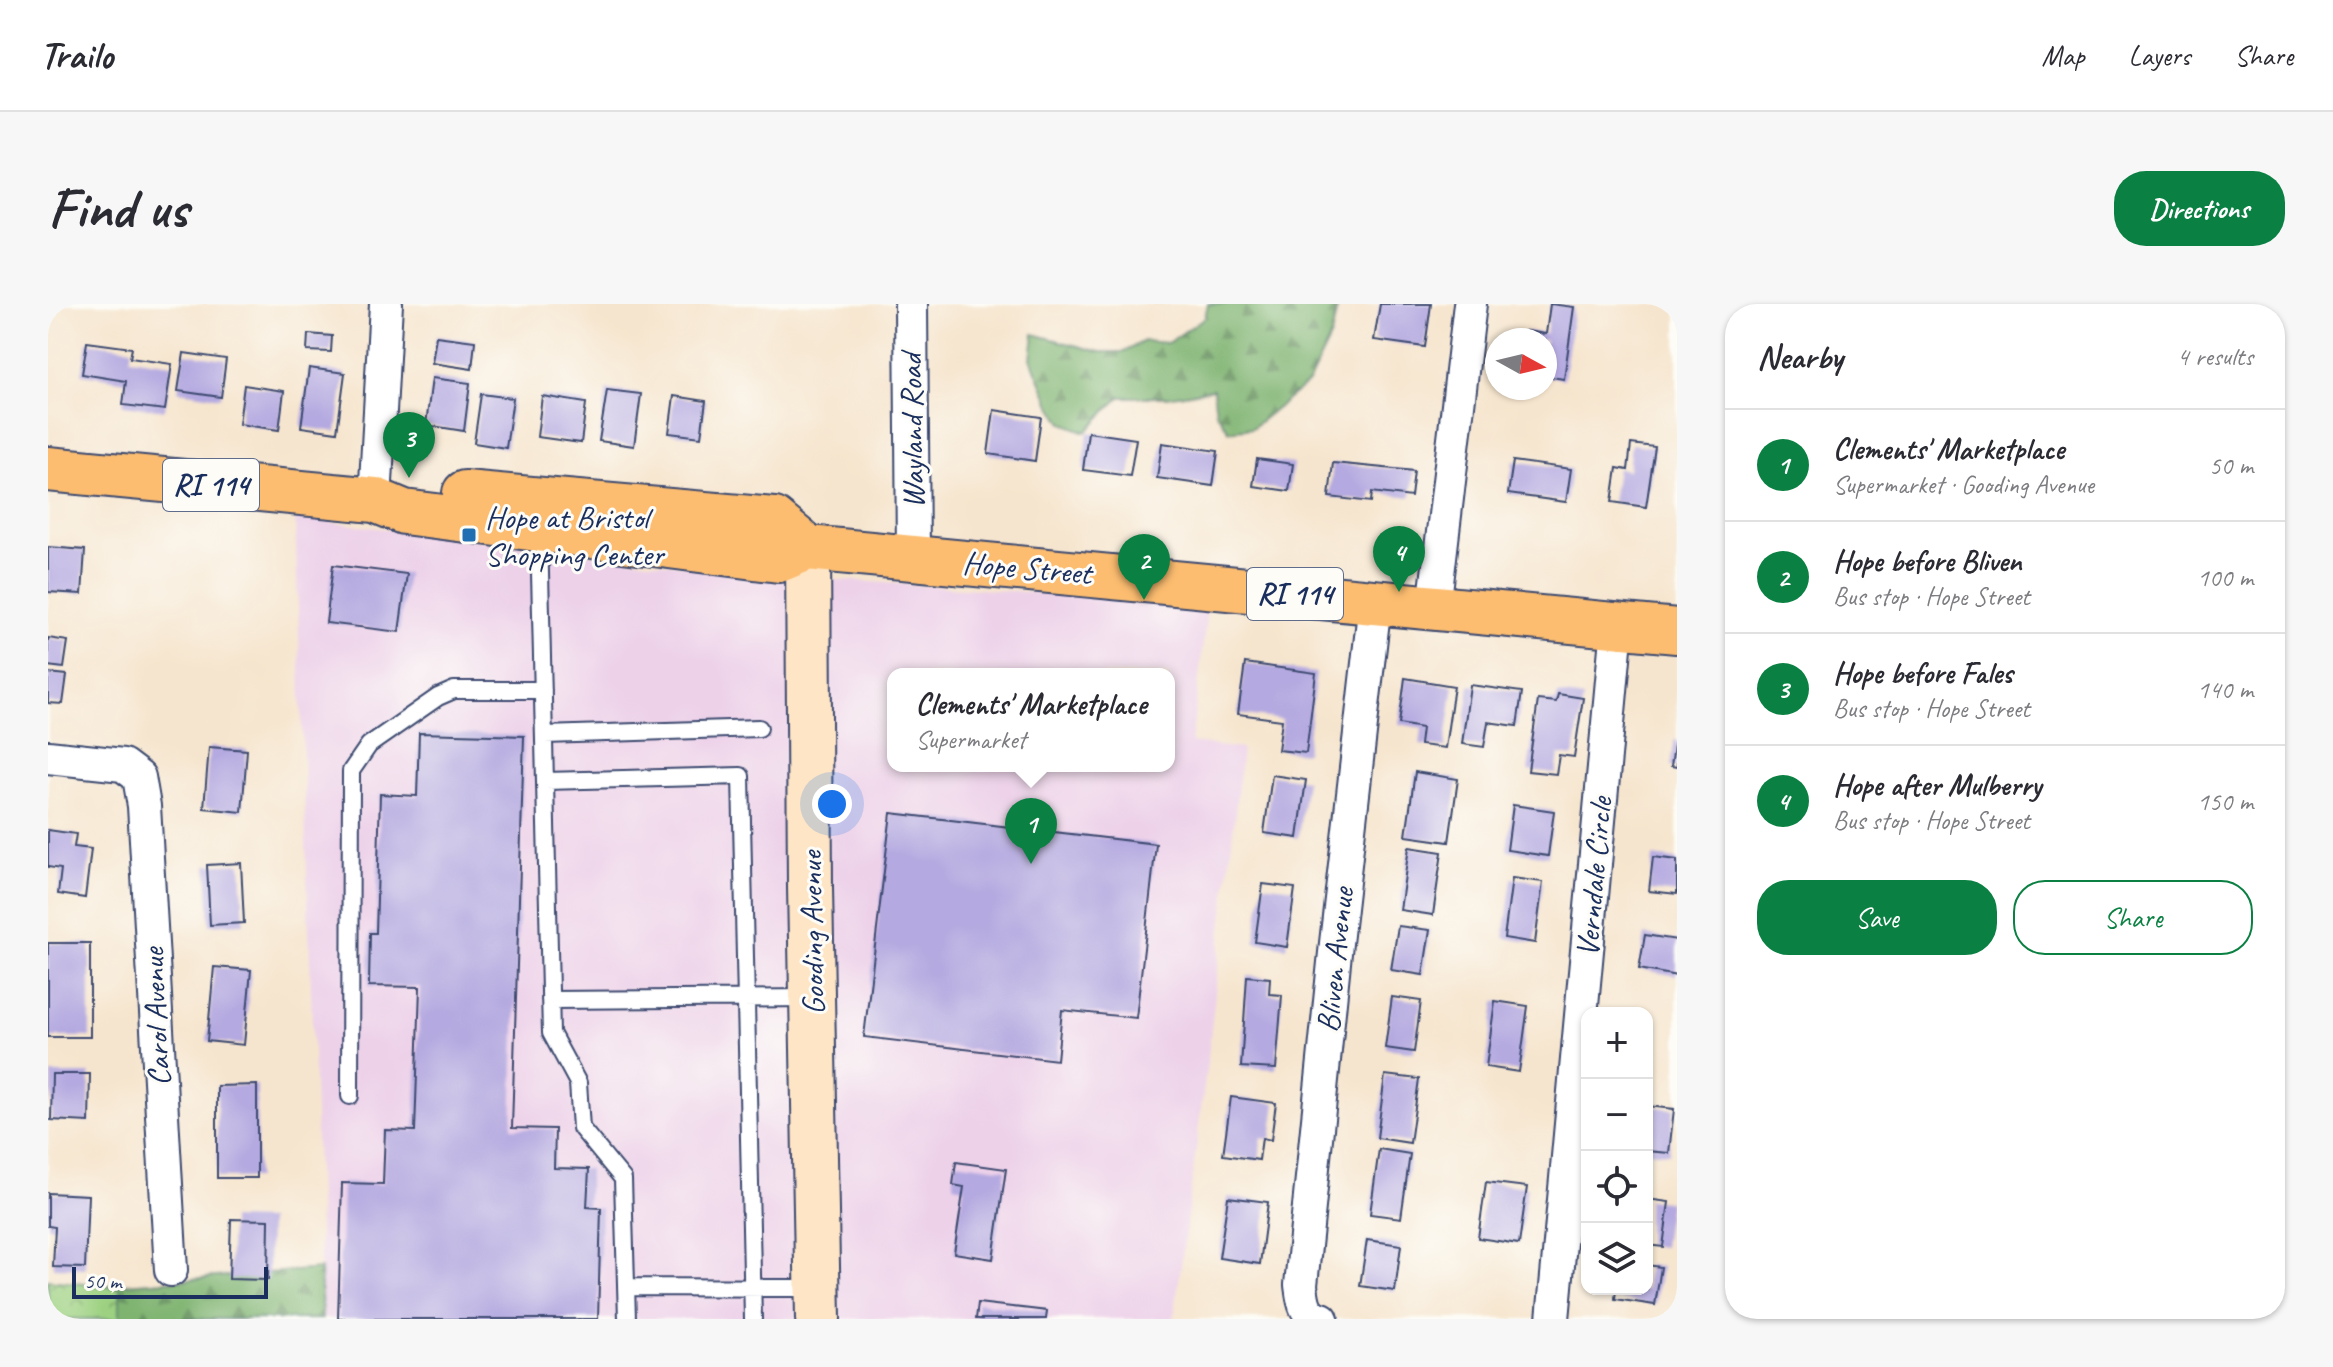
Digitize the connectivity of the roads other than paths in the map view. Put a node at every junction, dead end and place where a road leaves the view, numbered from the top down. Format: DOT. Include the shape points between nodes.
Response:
graph roads {
  1 [pos="386,304"];
  2 [pos="911,304"];
  3 [pos="1470,304"];
  4 [pos="48,469"];
  5 [pos="375,500"];
  6 [pos="539,530"];
  7 [pos="808,548"];
  8 [pos="913,557"];
  9 [pos="1375,602"];
  10 [pos="1434,608"];
  11 [pos="1617,626"];
  12 [pos="1677,631"];
  13 [pos="543,690"];
  14 [pos="759,728"];
  15 [pos="545,735"];
  16 [pos="48,757"];
  17 [pos="545,781"];
  18 [pos="746,998"];
  19 [pos="812,998"];
  20 [pos="550,1000"];
  21 [pos="350,1096"];
  22 [pos="171,1270"];
  23 [pos="626,1287"];
  24 [pos="753,1287"];
  25 [pos="818,1304"];
  26 [pos="1317,1318"];
  27 [pos="627,1319"];
  28 [pos="753,1319"];
  29 [pos="1553,1319"];
  1 -- 5 [label="street"];
  2 -- 8 [label="street, Wayland Road"];
  3 -- 10 [label="street"];
  4 -- 5 [label="main road, Hope Street / RI 114"];
  5 -- 6 [label="main road, Hope Street / RI 114" via="404,512"];
  5 -- 7 [label="main road, Hope Street / RI 114" via="406,488 774,520"];
  6 -- 7 [label="main road, Hope Street / RI 114" via="779,560"];
  6 -- 13 [label="lane"];
  7 -- 8 [label="main road, Hope Street / RI 114"];
  7 -- 19 [label="main road, Gooding Avenue"];
  8 -- 9 [label="main road, Hope Street / RI 114"];
  9 -- 10 [label="main road, Hope Street / RI 114"];
  9 -- 26 [label="street, Bliven Avenue" via="1301,1285 1307,1311"];
  10 -- 11 [label="main road, Hope Street / RI 114"];
  11 -- 12 [label="main road, Hope Street / RI 114"];
  11 -- 29 [label="street, Verndale Circle"];
  13 -- 15 [label="lane"];
  13 -- 21 [label="lane" via="454,690 369,745 351,771"];
  14 -- 15 [label="lane"];
  15 -- 17 [label="lane"];
  16 -- 22 [label="street, Carol Avenue" via="123,765 139,777"];
  17 -- 18 [label="lane" via="741,776"];
  17 -- 20 [label="lane"];
  18 -- 19 [label="lane"];
  18 -- 20 [label="lane"];
  18 -- 24 [label="lane"];
  19 -- 25 [label="main road, Gooding Avenue"];
  20 -- 23 [label="lane" via="551,1033 578,1083 581,1128 623,1179"];
  23 -- 24 [label="lane"];
  23 -- 27 [label="lane"];
  24 -- 25 [label="lane"];
  24 -- 28 [label="lane"];
}
